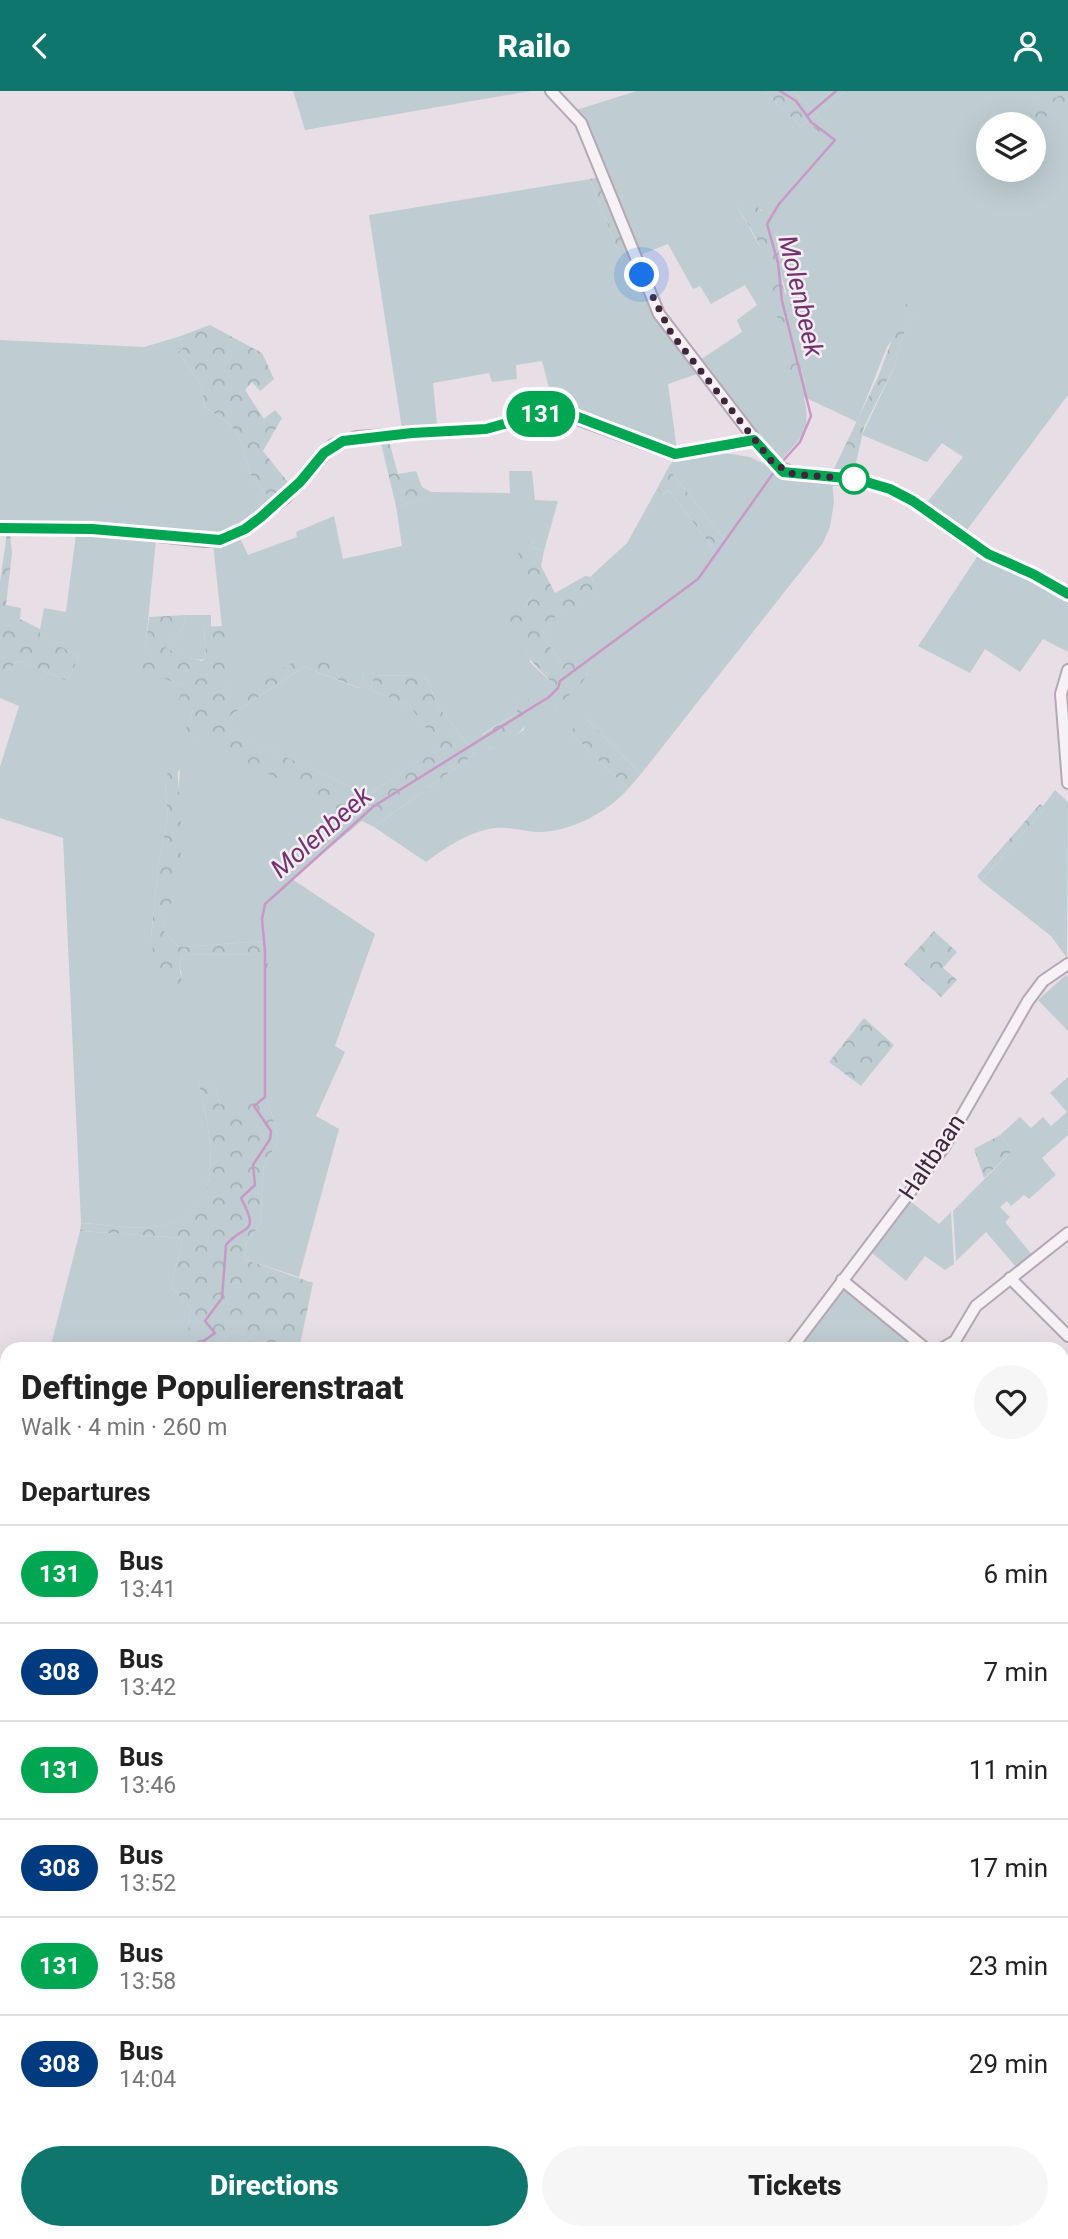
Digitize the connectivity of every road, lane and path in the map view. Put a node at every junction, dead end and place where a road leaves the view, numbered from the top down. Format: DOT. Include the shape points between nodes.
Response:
graph roads {
  1 [pos="551,91"];
  2 [pos="754,440"];
  3 [pos="0,528"];
  4 [pos="1068,594"];
  5 [pos="1068,670"];
  6 [pos="1068,783"];
  7 [pos="1068,964"];
  8 [pos="1068,1233"];
  9 [pos="1010,1278"];
  10 [pos="842,1280"];
  11 [pos="1068,1336"];
  12 [pos="796,1342"];
  13 [pos="917,1342"];
  14 [pos="953,1342"];
  1 -- 2 [label="street" via="581,123 659,314"];
  2 -- 3 [label="street" via="675,454 575,416 547,412 486,429 343,441 324,453 261,517 220,540 92,529"];
  2 -- 4 [label="street" via="783,472 856,479 897,492 988,554"];
  5 -- 6 [label="street" via="1061,702"];
  7 -- 10 [label="street, Haltbaan" via="1043,981 1028,1001 944,1147"];
  8 -- 9 [label="street"];
  9 -- 11 [label="street"];
  9 -- 14 [label="street" via="976,1305"];
  10 -- 12 [label="street, Haltbaan"];
  10 -- 13 [label="street"];
}
